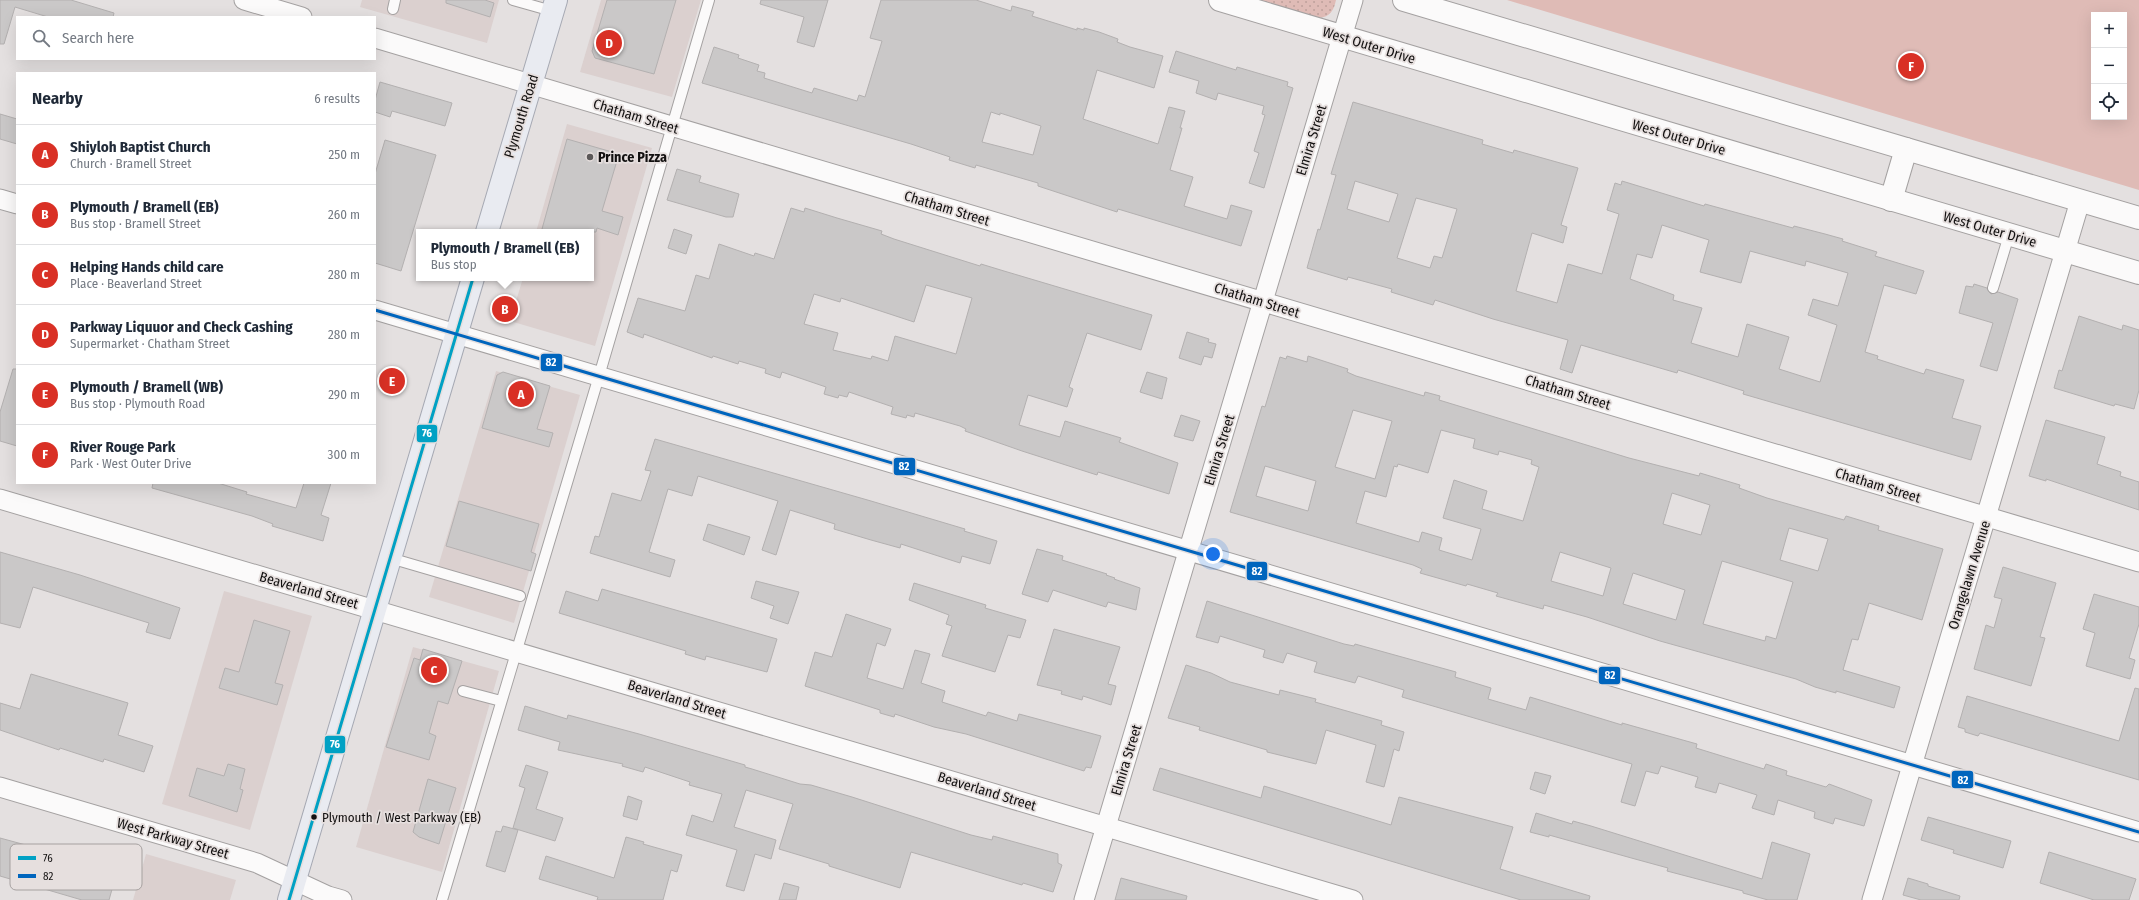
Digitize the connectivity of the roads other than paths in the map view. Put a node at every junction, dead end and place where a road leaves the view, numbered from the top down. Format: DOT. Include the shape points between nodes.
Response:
graph roads {
  1 [pos="244,0"];
  2 [pos="513,0"];
  3 [pos="709,0"];
  4 [pos="1220,0"];
  5 [pos="1353,0"];
  6 [pos="1404,0"];
  7 [pos="554,6"];
  8 [pos="299,16"];
  9 [pos="1342,37"];
  10 [pos="376,38"];
  11 [pos="531,84"];
  12 [pos="672,126"];
  13 [pos="1906,149"];
  14 [pos="0,199"];
  15 [pos="1891,200"];
  16 [pos="2080,201"];
  17 [pos="16,204"];
  18 [pos="2139,218"];
  19 [pos="488,229"];
  20 [pos="2010,234"];
  21 [pos="2065,251"];
  22 [pos="2139,273"];
  23 [pos="472,281"];
  24 [pos="1993,288"];
  25 [pos="1263,302"];
  26 [pos="376,310"];
  27 [pos="456,334"];
  28 [pos="599,376"];
  29 [pos="0,499"];
  30 [pos="1986,517"];
  31 [pos="1188,551"];
  32 [pos="390,558"];
  33 [pos="2139,562"];
  34 [pos="520,596"];
  35 [pos="374,609"];
  36 [pos="516,651"];
  37 [pos="463,691"];
  38 [pos="501,702"];
  39 [pos="1912,766"];
  40 [pos="0,787"];
  41 [pos="1106,827"];
  42 [pos="2139,832"];
  43 [pos="295,879"];
  44 [pos="288,900"];
  45 [pos="342,900"];
  46 [pos="442,900"];
  47 [pos="1084,900"];
  48 [pos="1353,900"];
  49 [pos="1872,900"];
  1 -- 8 [label="street"];
  2 -- 7 [label="lane"];
  3 -- 12 [label="lane"];
  4 -- 9 [label="main road, West Outer Drive"];
  5 -- 9 [label="street, Elmira Street"];
  6 -- 13 [label="main road"];
  7 -- 11 [label="main road, Plymouth Road"];
  9 -- 15 [label="main road, West Outer Drive"];
  9 -- 25 [label="street, Elmira Street"];
  10 -- 11 [label="street, Chatham Street"];
  11 -- 12 [label="street, Chatham Street"];
  11 -- 19 [label="main road, Plymouth Road"];
  12 -- 25 [label="street, Chatham Street"];
  12 -- 28 [label="lane"];
  13 -- 15 [label="main road"];
  13 -- 16 [label="main road"];
  14 -- 17 [label="street"];
  15 -- 20 [label="main road, West Outer Drive"];
  16 -- 18 [label="main road"];
  16 -- 21 [label="street, Orangelawn Avenue"];
  20 -- 21 [label="main road, West Outer Drive"];
  20 -- 24 [label="lane"];
  21 -- 22 [label="main road, West Outer Drive"];
  21 -- 30 [label="street, Orangelawn Avenue"];
  23 -- 27 [label="main road"];
  25 -- 30 [label="street, Chatham Street"];
  25 -- 31 [label="street, Elmira Street"];
  26 -- 27 [label="street"];
  27 -- 28 [label="street"];
  27 -- 32 [label="main road"];
  28 -- 31 [label="street"];
  28 -- 36 [label="lane"];
  29 -- 35 [label="street, Beaverland Street"];
  30 -- 33 [label="street, Chatham Street"];
  30 -- 39 [label="street, Orangelawn Avenue"];
  31 -- 39 [label="street"];
  31 -- 41 [label="street, Elmira Street"];
  32 -- 34 [label="lane"];
  32 -- 35 [label="main road"];
  35 -- 36 [label="street, Beaverland Street"];
  35 -- 43 [label="main road"];
  36 -- 38 [label="lane"];
  36 -- 41 [label="street, Beaverland Street"];
  37 -- 38 [label="lane"];
  38 -- 46 [label="lane"];
  39 -- 42 [label="street"];
  39 -- 49 [label="street, Orangelawn Avenue"];
  40 -- 43 [label="street, West Parkway Street" via="257,863"];
  41 -- 47 [label="street, Elmira Street"];
  41 -- 48 [label="street, Beaverland Street"];
  43 -- 44 [label="main road"];
  43 -- 45 [label="street, West Parkway Street" via="328,896"];
}
